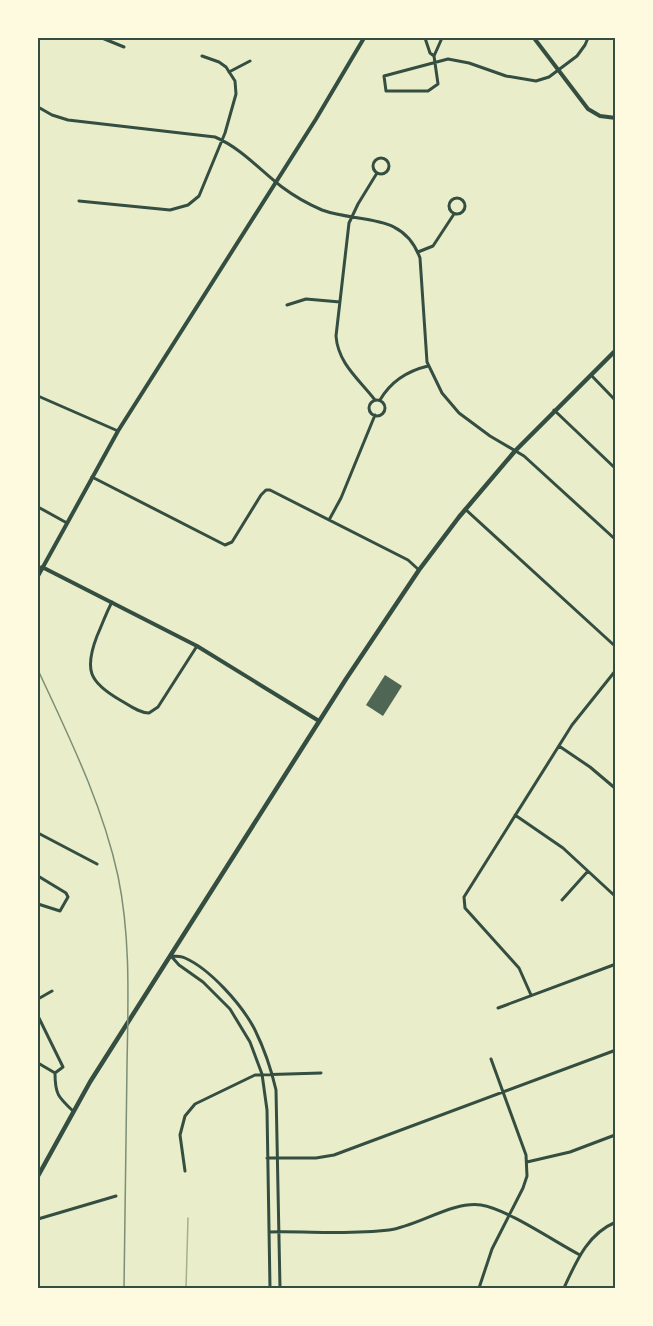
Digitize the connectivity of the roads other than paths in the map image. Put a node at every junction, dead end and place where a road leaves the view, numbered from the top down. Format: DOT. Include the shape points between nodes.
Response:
graph roads {
  1 [pos="102,38"];
  2 [pos="364,38"];
  3 [pos="425,38"];
  4 [pos="442,38"];
  5 [pos="534,38"];
  6 [pos="588,38"];
  7 [pos="124,48"];
  8 [pos="202,56"];
  9 [pos="434,56"];
  10 [pos="250,61"];
  11 [pos="435,63"];
  12 [pos="559,70"];
  13 [pos="229,72"];
  14 [pos="38,107"];
  15 [pos="615,118"];
  16 [pos="222,140"];
  17 [pos="377,173"];
  18 [pos="276,182"];
  19 [pos="78,201"];
  20 [pos="454,214"];
  21 [pos="352,217"];
  22 [pos="418,252"];
  23 [pos="340,302"];
  24 [pos="287,305"];
  25 [pos="615,350"];
  26 [pos="429,366"];
  27 [pos="590,374"];
  28 [pos="38,396"];
  29 [pos="375,400"];
  30 [pos="380,400"];
  31 [pos="615,401"];
  32 [pos="554,410"];
  33 [pos="375,416"];
  34 [pos="118,431"];
  35 [pos="514,451"];
  36 [pos="615,469"];
  37 [pos="92,477"];
  38 [pos="38,507"];
  39 [pos="465,509"];
  40 [pos="329,520"];
  41 [pos="67,523"];
  42 [pos="615,540"];
  43 [pos="42,567"];
  44 [pos="419,570"];
  45 [pos="38,576"];
  46 [pos="112,602"];
  47 [pos="196,646"];
  48 [pos="615,647"];
  49 [pos="615,670"];
  50 [pos="320,721"];
  51 [pos="559,746"];
  52 [pos="615,789"];
  53 [pos="515,815"];
  54 [pos="38,832"];
  55 [pos="97,864"];
  56 [pos="588,871"];
  57 [pos="38,876"];
  58 [pos="615,897"];
  59 [pos="562,900"];
  60 [pos="38,904"];
  61 [pos="171,956"];
  62 [pos="615,964"];
  63 [pos="52,991"];
  64 [pos="531,995"];
  65 [pos="38,999"];
  66 [pos="498,1008"];
  67 [pos="38,1016"];
  68 [pos="615,1050"];
  69 [pos="491,1059"];
  70 [pos="38,1063"];
  71 [pos="55,1073"];
  72 [pos="321,1073"];
  73 [pos="262,1074"];
  74 [pos="272,1074"];
  75 [pos="502,1092"];
  76 [pos="74,1111"];
  77 [pos="615,1136"];
  78 [pos="267,1158"];
  79 [pos="278,1158"];
  80 [pos="526,1162"];
  81 [pos="185,1172"];
  82 [pos="38,1176"];
  83 [pos="116,1196"];
  84 [pos="509,1216"];
  85 [pos="38,1219"];
  86 [pos="615,1222"];
  87 [pos="269,1232"];
  88 [pos="279,1232"];
  89 [pos="580,1255"];
  90 [pos="270,1288"];
  91 [pos="280,1288"];
  92 [pos="479,1288"];
  93 [pos="564,1288"];
  1 -- 7 [label="street"];
  2 -- 18 [label="street"];
  3 -- 9 [label="street"];
  4 -- 9 [label="street"];
  5 -- 12 [label="street"];
  6 -- 12 [label="street" via="583,50"];
  8 -- 13 [label="street" via="219,62"];
  9 -- 11 [label="street"];
  10 -- 13 [label="street"];
  11 -- 11 [label="street" via="384,76 386,91 428,91 438,84"];
  11 -- 12 [label="street" via="448,59 536,81"];
  12 -- 15 [label="street" via="588,109"];
  13 -- 16 [label="street" via="236,94"];
  14 -- 16 [label="street" via="68,120"];
  16 -- 18 [label="street"];
  16 -- 19 [label="street" via="203,189 183,208"];
  17 -- 17 [label="street" via="375,162 386,160 388,170"];
  17 -- 21 [label="street"];
  18 -- 21 [label="street" via="313,206"];
  18 -- 34 [label="street"];
  20 -- 20 [label="street" via="450,203 458,199 464,208 462,213"];
  20 -- 22 [label="street" via="433,246"];
  21 -- 22 [label="street" via="397,227"];
  21 -- 23 [label="street"];
  22 -- 26 [label="street"];
  23 -- 24 [label="street" via="306,298"];
  23 -- 29 [label="street" via="336,336 339,353"];
  25 -- 27 [label="main road"];
  26 -- 30 [label="street" via="398,378"];
  26 -- 35 [label="street" via="452,406"];
  27 -- 31 [label="street"];
  27 -- 32 [label="main road"];
  28 -- 34 [label="street"];
  29 -- 30 [label="street"];
  29 -- 33 [label="street" via="369,408"];
  30 -- 33 [label="street" via="385,409"];
  32 -- 35 [label="main road"];
  32 -- 36 [label="street"];
  33 -- 40 [label="street"];
  34 -- 37 [label="street"];
  35 -- 39 [label="main road"];
  35 -- 42 [label="street"];
  37 -- 40 [label="street" via="225,545 232,542 266,490"];
  37 -- 41 [label="street"];
  38 -- 41 [label="street"];
  39 -- 44 [label="main road"];
  39 -- 48 [label="street"];
  40 -- 44 [label="street" via="408,560"];
  41 -- 43 [label="street"];
  43 -- 45 [label="street"];
  43 -- 46 [label="street"];
  44 -- 50 [label="main road"];
  46 -- 47 [label="street"];
  46 -- 47 [label="street" via="90,655 91,672 106,692 141,712 149,713 158,707"];
  47 -- 50 [label="street"];
  49 -- 51 [label="street"];
  50 -- 61 [label="main road"];
  51 -- 52 [label="street"];
  51 -- 53 [label="street"];
  53 -- 56 [label="street"];
  53 -- 64 [label="street" via="464,902 467,911 519,968"];
  54 -- 55 [label="street"];
  56 -- 58 [label="street"];
  56 -- 59 [label="street"];
  57 -- 60 [label="street" via="68,897 60,911"];
  61 -- 73 [label="street" via="230,1009 250,1042"];
  61 -- 74 [label="street" via="184,957 224,989 253,1026"];
  61 -- 76 [label="main road"];
  62 -- 64 [label="street"];
  63 -- 65 [label="street"];
  64 -- 66 [label="street"];
  67 -- 71 [label="street" via="63,1067"];
  68 -- 75 [label="street"];
  69 -- 75 [label="street"];
  70 -- 71 [label="street"];
  71 -- 76 [label="street" via="55,1091"];
  72 -- 74 [label="street"];
  73 -- 74 [label="street"];
  73 -- 78 [label="street"];
  73 -- 81 [label="street" via="207,1097 188,1112 180,1135"];
  74 -- 79 [label="street"];
  75 -- 79 [label="street" via="334,1155"];
  75 -- 80 [label="street"];
  76 -- 82 [label="main road"];
  77 -- 80 [label="street"];
  78 -- 79 [label="street"];
  78 -- 87 [label="street"];
  79 -- 88 [label="street"];
  80 -- 84 [label="street" via="526,1182"];
  83 -- 85 [label="street"];
  84 -- 88 [label="street" via="490,1207 471,1205 387,1230"];
  84 -- 89 [label="street"];
  84 -- 92 [label="street"];
  86 -- 89 [label="street" via="596,1234"];
  87 -- 88 [label="street"];
  87 -- 90 [label="street"];
  88 -- 91 [label="street"];
  89 -- 93 [label="street"];
}
